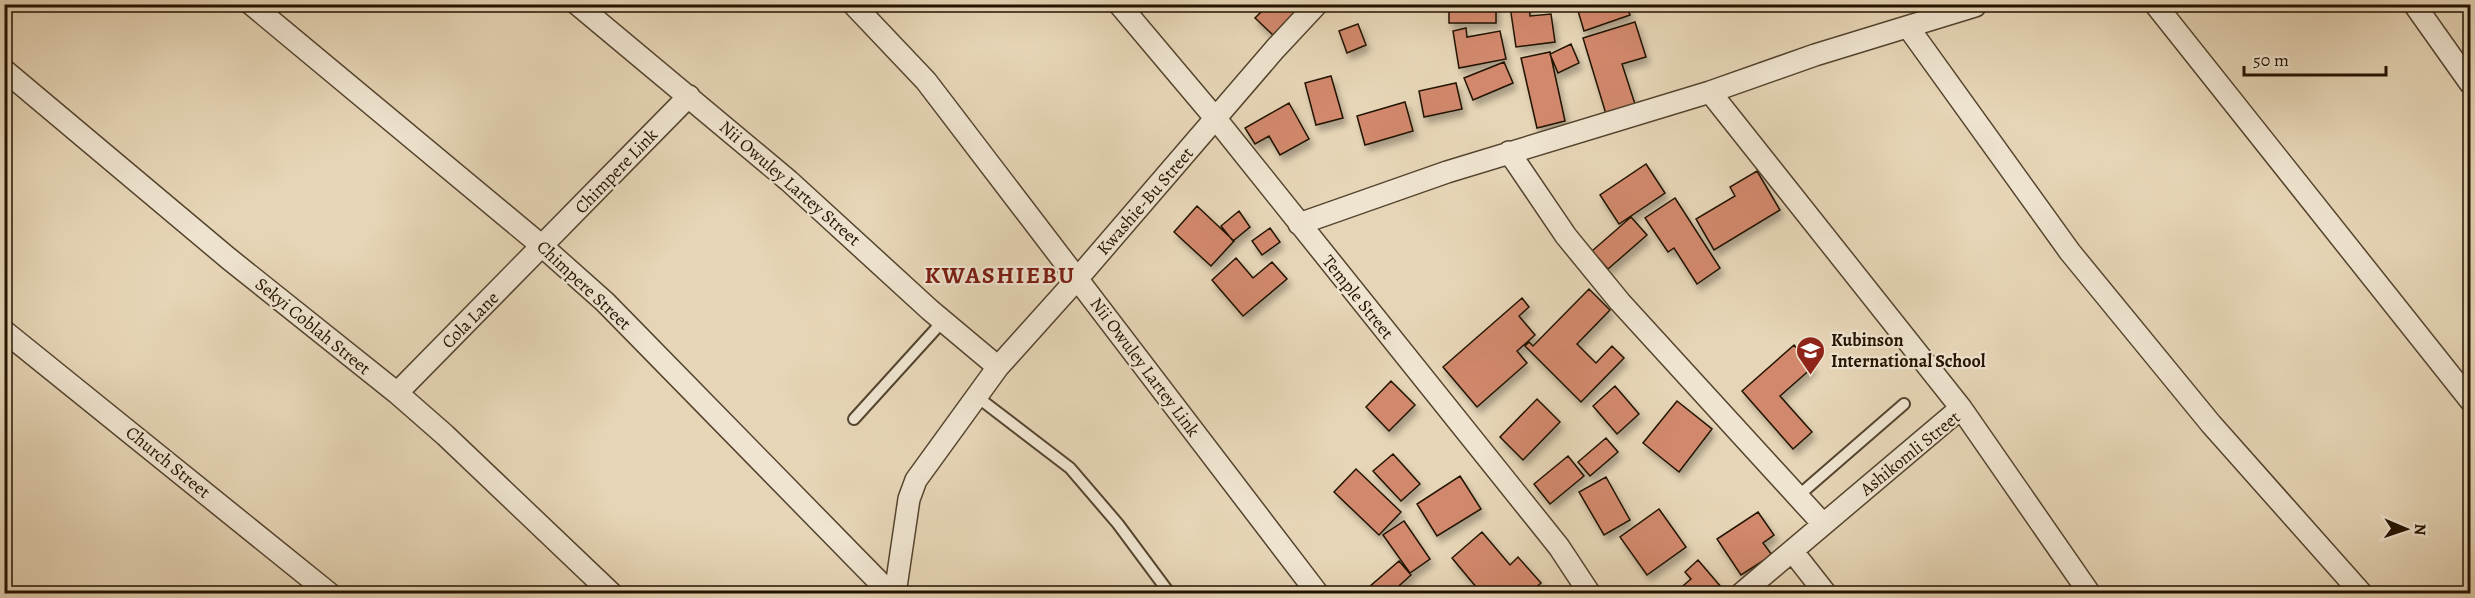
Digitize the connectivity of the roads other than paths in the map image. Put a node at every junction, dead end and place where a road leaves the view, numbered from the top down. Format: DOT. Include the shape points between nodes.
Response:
graph roads {
  1 [pos="251,4"];
  2 [pos="578,4"];
  3 [pos="853,4"];
  4 [pos="1119,4"];
  5 [pos="2155,4"];
  6 [pos="2414,4"];
  7 [pos="1318,6"];
  8 [pos="1975,6"];
  9 [pos="1908,27"];
  10 [pos="4,70"];
  11 [pos="2470,83"];
  12 [pos="1710,92"];
  13 [pos="689,96"];
  14 [pos="1216,119"];
  15 [pos="1509,152"];
  16 [pos="1299,224"];
  17 [pos="542,246"];
  18 [pos="1078,278"];
  19 [pos="943,321"];
  20 [pos="4,332"];
  21 [pos="998,367"];
  22 [pos="398,393"];
  23 [pos="976,396"];
  24 [pos="2470,400"];
  25 [pos="1904,404"];
  26 [pos="1961,408"];
  27 [pos="854,419"];
  28 [pos="1798,496"];
  29 [pos="1823,524"];
  30 [pos="1793,552"];
  31 [pos="330,594"];
  32 [pos="612,594"];
  33 [pos="893,594"];
  34 [pos="1170,594"];
  35 [pos="1318,594"];
  36 [pos="1590,594"];
  37 [pos="1741,594"];
  38 [pos="1826,594"];
  39 [pos="2090,594"];
  40 [pos="2362,594"];
  1 -- 17 [label="street, Chimpere Street"];
  2 -- 13 [label="street, Nii Owuley Lartey Street"];
  3 -- 18 [label="street, Nii Owuley Lartey Link" via="926,81"];
  4 -- 14 [label="street, Temple Street"];
  5 -- 24 [label="street"];
  6 -- 11 [label="street"];
  7 -- 14 [label="street, Kwashie-Bu Street" via="1275,49"];
  8 -- 9 [label="street"];
  9 -- 12 [label="street"];
  9 -- 40 [label="street" via="2070,252 2211,424"];
  10 -- 22 [label="street, Sekyi Coblah Street" via="228,258"];
  12 -- 15 [label="street"];
  12 -- 26 [label="street"];
  13 -- 17 [label="street, Chimpere Link"];
  13 -- 19 [label="street, Nii Owuley Lartey Street"];
  14 -- 16 [label="street, Temple Street"];
  14 -- 18 [label="street, Kwashie-Bu Street"];
  15 -- 16 [label="street"];
  15 -- 28 [label="street" via="1566,236 1620,302"];
  16 -- 36 [label="street, Temple Street" via="1559,547"];
  17 -- 22 [label="street, Cola Lane"];
  17 -- 33 [label="street, Chimpere Street" via="605,302"];
  18 -- 21 [label="street, Kwashie-Bu Street"];
  18 -- 35 [label="street, Nii Owuley Lartey Link"];
  19 -- 21 [label="street, Nii Owuley Lartey Street"];
  19 -- 27 [label="lane"];
  20 -- 31 [label="street, Church Street"];
  21 -- 23 [label="street, Kwashie-Bu Street"];
  22 -- 32 [label="street, Sekyi Coblah Street"];
  23 -- 33 [label="street, Kwashie-Bu Street" via="916,480 909,499"];
  23 -- 34 [label="lane" via="1070,468"];
  25 -- 28 [label="lane"];
  26 -- 29 [label="street, Ashikomli Street"];
  26 -- 39 [label="street, Ashikomli Street"];
  28 -- 29 [label="street"];
  29 -- 30 [label="street, Ashikomli Street"];
  30 -- 37 [label="street, Ashikomli Street"];
  30 -- 38 [label="street"];
}
